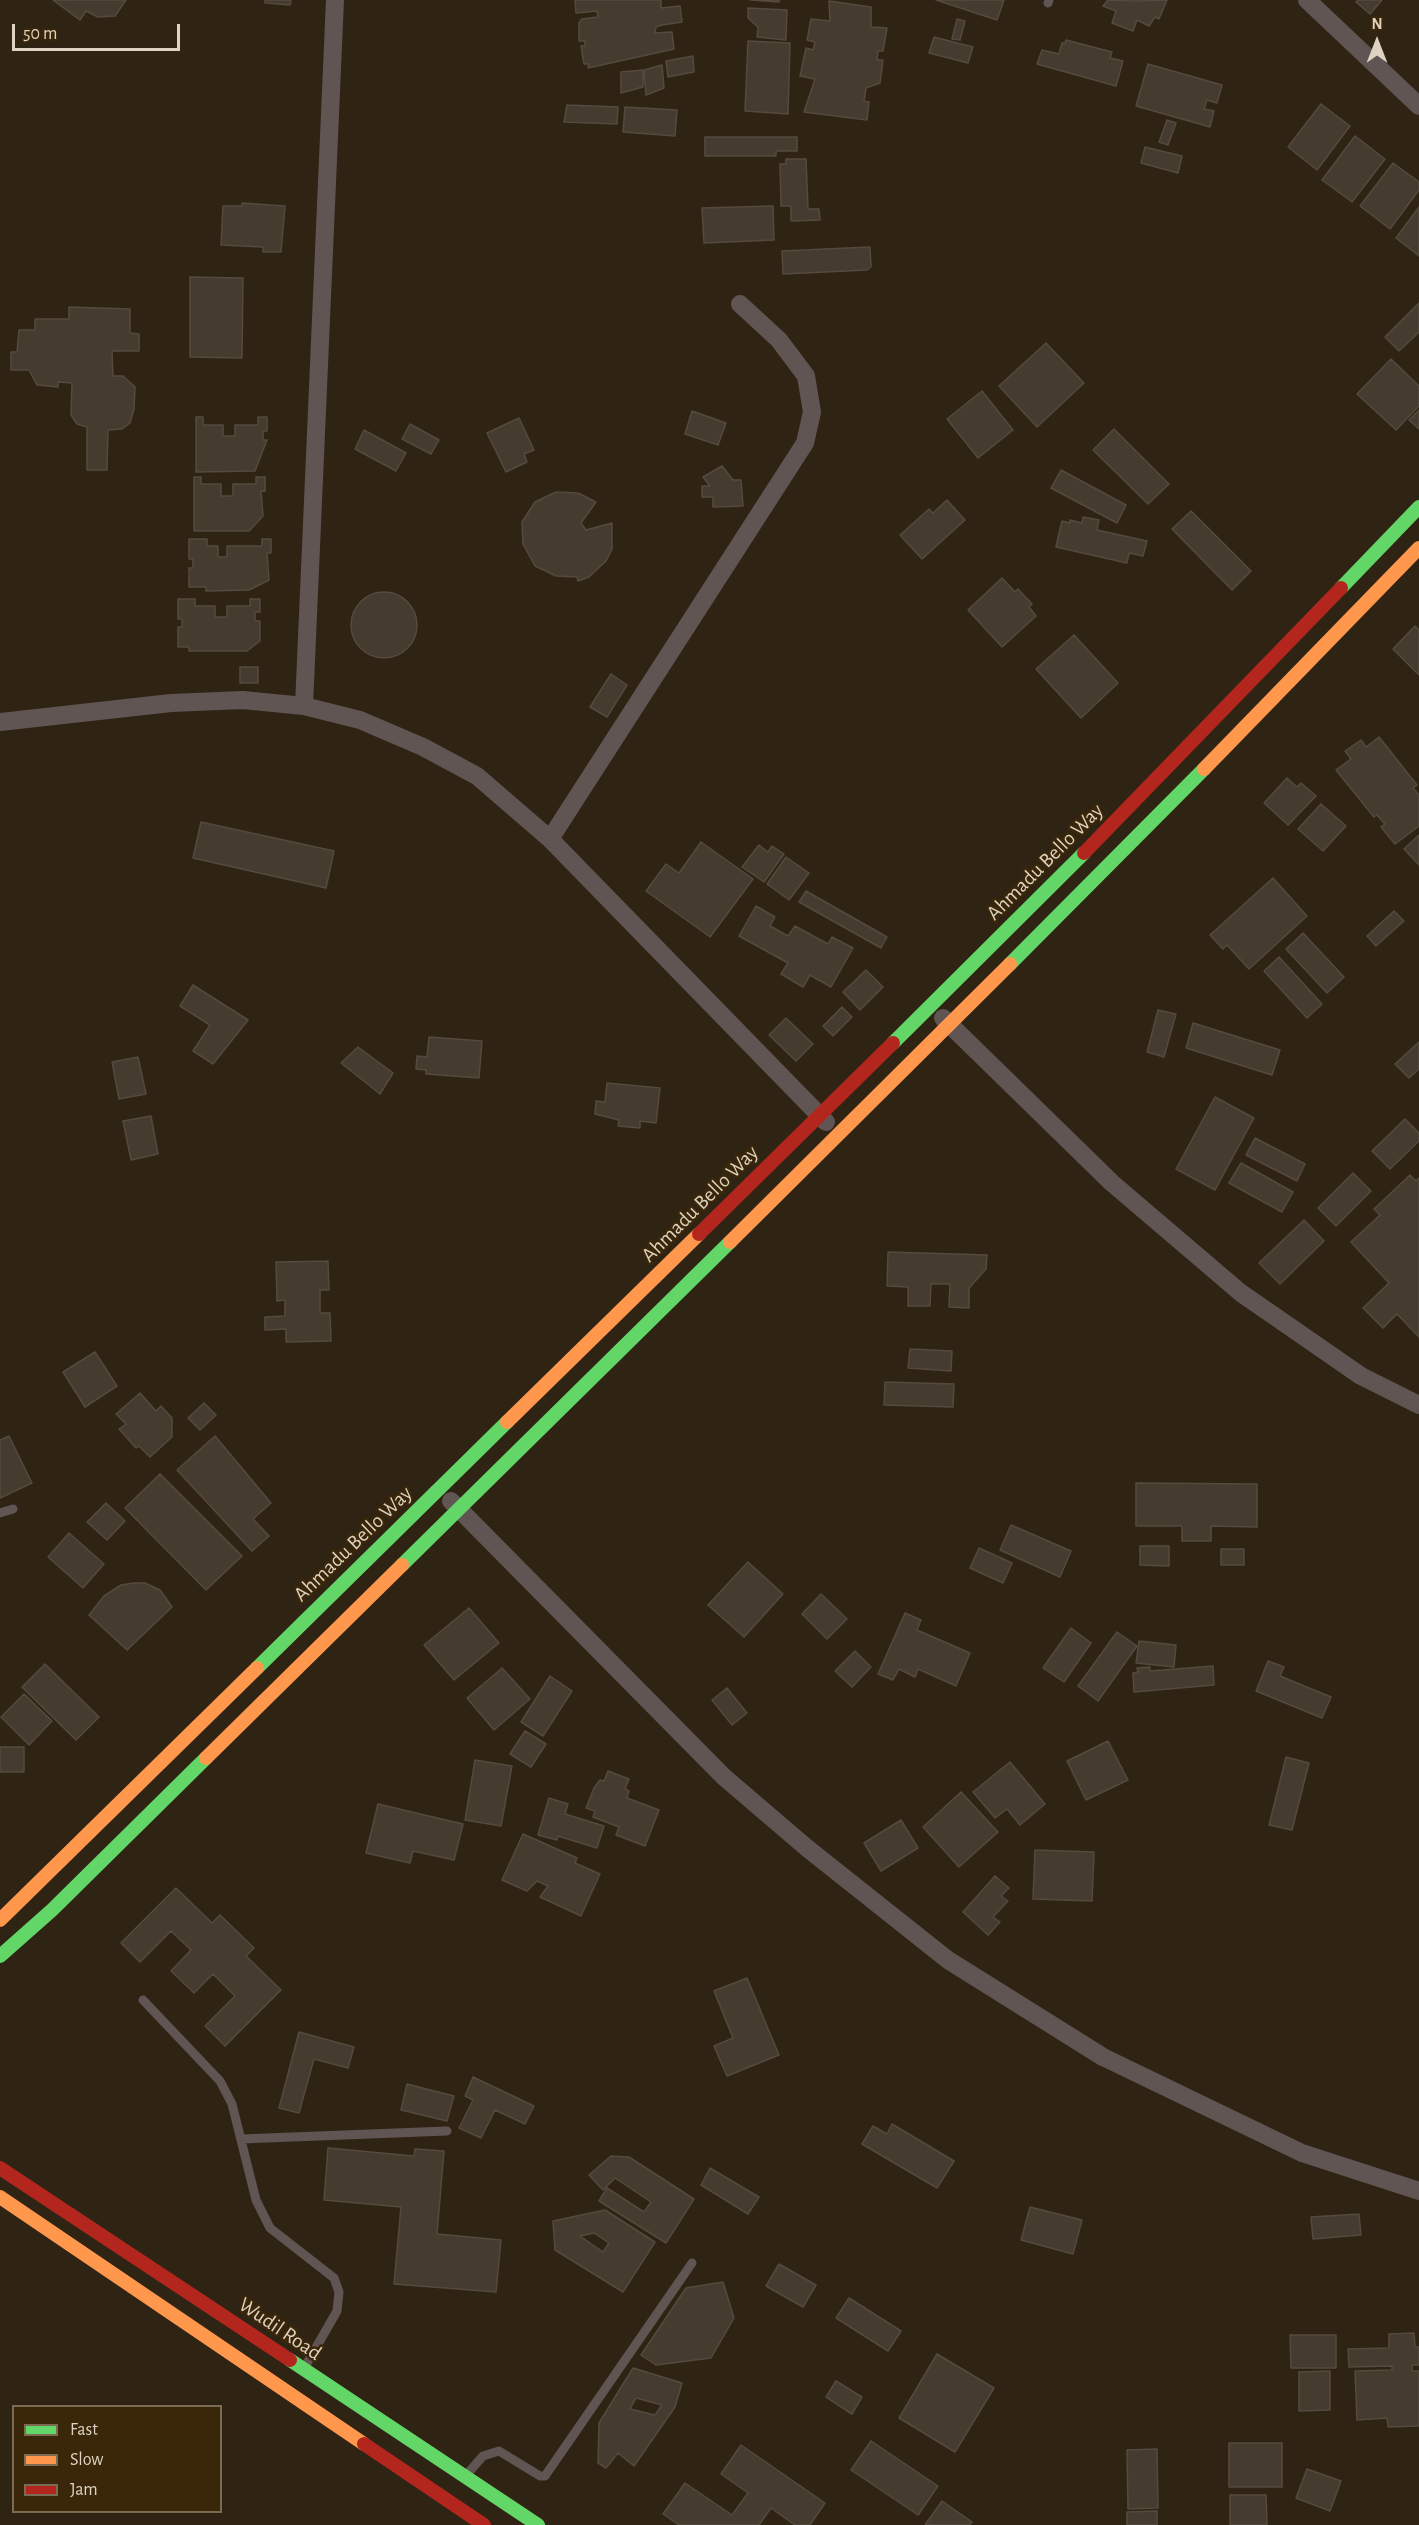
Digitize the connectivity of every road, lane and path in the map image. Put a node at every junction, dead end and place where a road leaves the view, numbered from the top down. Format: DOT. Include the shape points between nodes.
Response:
graph roads {
  1 [pos="334,0"];
  2 [pos="1307,0"];
  3 [pos="1419,106"];
  4 [pos="740,304"];
  5 [pos="1419,507"];
  6 [pos="1419,548"];
  7 [pos="304,706"];
  8 [pos="0,722"];
  9 [pos="550,839"];
  10 [pos="931,1006"];
  11 [pos="950,1024"];
  12 [pos="819,1115"];
  13 [pos="839,1134"];
  14 [pos="1419,1405"];
  15 [pos="439,1490"];
  16 [pos="13,1509"];
  17 [pos="459,1509"];
  18 [pos="0,1513"];
  19 [pos="307,1620"];
  20 [pos="327,1638"];
  21 [pos="0,1920"];
  22 [pos="0,1956"];
  23 [pos="143,2000"];
  24 [pos="447,2131"];
  25 [pos="241,2139"];
  26 [pos="0,2168"];
  27 [pos="1419,2192"];
  28 [pos="0,2197"];
  29 [pos="692,2263"];
  30 [pos="303,2369"];
  31 [pos="465,2477"];
  32 [pos="479,2504"];
  33 [pos="484,2525"];
  34 [pos="538,2525"];
  1 -- 7 [label="street"];
  2 -- 3 [label="street"];
  4 -- 9 [label="street" via="779,340 806,376 812,412 804,443"];
  5 -- 10 [label="main road, Ahmadu Bello Way" via="1128,809"];
  6 -- 11 [label="main road"];
  7 -- 8 [label="street" via="243,700 171,703"];
  7 -- 9 [label="street" via="360,720 477,776"];
  9 -- 12 [label="street"];
  10 -- 11 [label="street"];
  10 -- 12 [label="main road, Ahmadu Bello Way"];
  11 -- 13 [label="main road"];
  11 -- 14 [label="street" via="1112,1183 1241,1293 1361,1376"];
  12 -- 13 [label="street"];
  12 -- 15 [label="main road, Ahmadu Bello Way"];
  13 -- 17 [label="main road"];
  15 -- 17 [label="street"];
  15 -- 19 [label="main road, Ahmadu Bello Way"];
  16 -- 18 [label="lane"];
  17 -- 20 [label="main road"];
  17 -- 27 [label="street" via="724,1777 948,1960 1104,2057 1302,2152"];
  19 -- 20 [label="main road"];
  19 -- 21 [label="main road, Ahmadu Bello Way"];
  20 -- 22 [label="main road" via="52,1910"];
  23 -- 25 [label="lane" via="220,2081 232,2104"];
  24 -- 25 [label="lane"];
  25 -- 30 [label="lane" via="256,2200 270,2228 334,2278 339,2292 337,2311"];
  26 -- 30 [label="main road, Wudil Road"];
  28 -- 32 [label="main road, Wudil Road"];
  29 -- 31 [label="lane" via="545,2476 499,2451 483,2456"];
  30 -- 31 [label="main road, Wudil Road"];
  31 -- 32 [label="main road, Wudil Road"];
  32 -- 33 [label="main road, Wudil Road"];
  32 -- 34 [label="main road, Wudil Road"];
}
